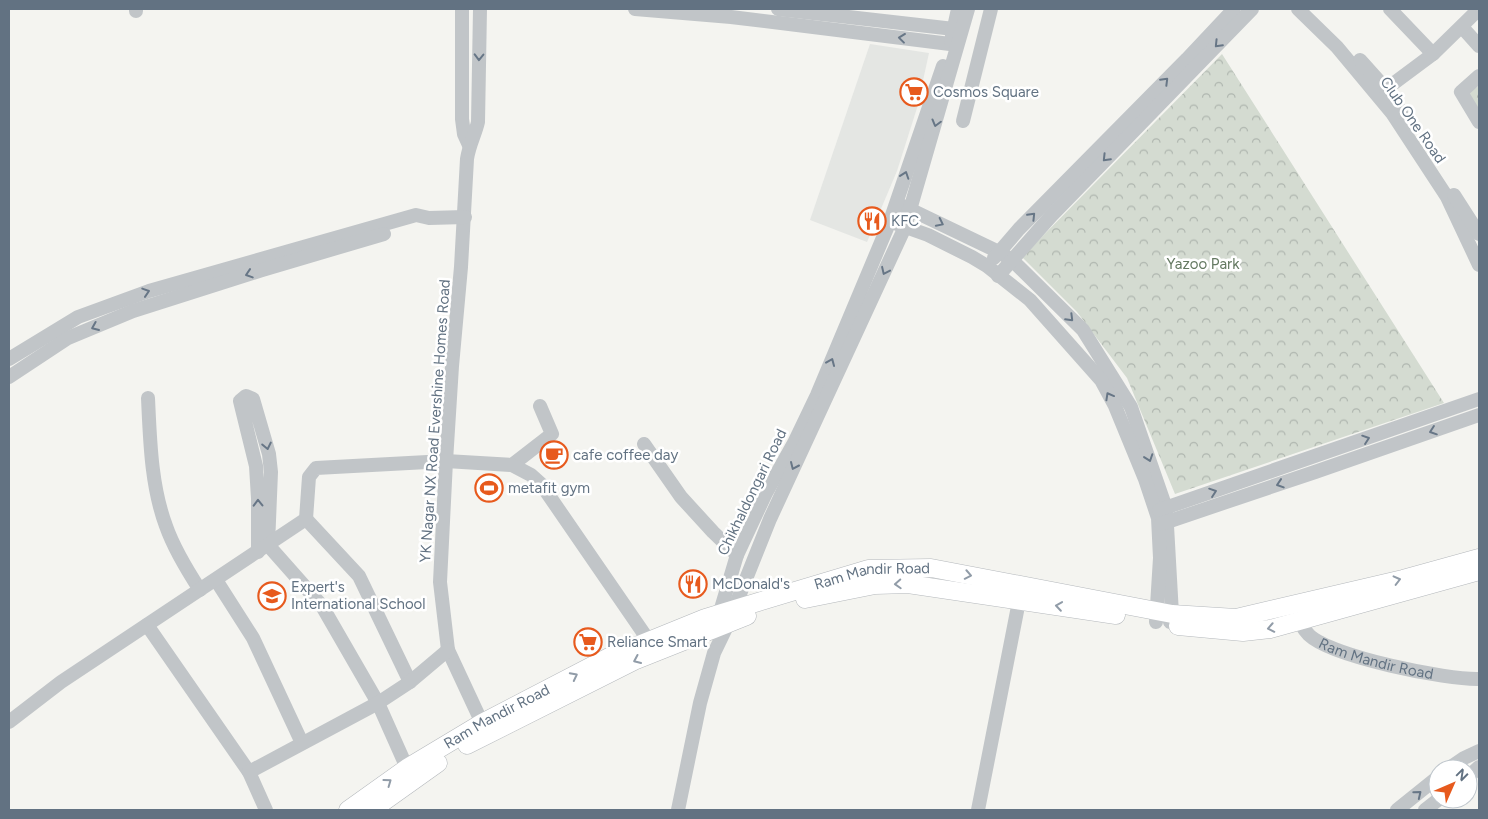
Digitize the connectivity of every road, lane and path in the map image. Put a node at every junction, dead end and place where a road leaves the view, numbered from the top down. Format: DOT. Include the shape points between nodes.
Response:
graph roads {
  1 [pos="462,9"];
  2 [pos="480,9"];
  3 [pos="635,9"];
  4 [pos="778,9"];
  5 [pos="958,9"];
  6 [pos="968,9"];
  7 [pos="991,9"];
  8 [pos="1234,9"];
  9 [pos="1252,9"];
  10 [pos="1298,9"];
  11 [pos="1311,9"];
  12 [pos="1390,9"];
  13 [pos="1479,10"];
  14 [pos="1462,27"];
  15 [pos="954,29"];
  16 [pos="950,44"];
  17 [pos="1479,46"];
  18 [pos="1434,54"];
  19 [pos="1479,76"];
  20 [pos="1386,89"];
  21 [pos="963,122"];
  22 [pos="1479,122"];
  23 [pos="469,144"];
  24 [pos="895,203"];
  25 [pos="912,210"];
  26 [pos="465,217"];
  27 [pos="890,221"];
  28 [pos="905,227"];
  29 [pos="1479,234"];
  30 [pos="999,252"];
  31 [pos="1012,260"];
  32 [pos="1479,265"];
  33 [pos="987,266"];
  34 [pos="998,276"];
  35 [pos="203,282"];
  36 [pos="13,356"];
  37 [pos="26,365"];
  38 [pos="9,377"];
  39 [pos="148,398"];
  40 [pos="1479,399"];
  41 [pos="540,406"];
  42 [pos="1479,415"];
  43 [pos="261,423"];
  44 [pos="246,429"];
  45 [pos="644,444"];
  46 [pos="446,461"];
  47 [pos="512,465"];
  48 [pos="1162,516"];
  49 [pos="306,519"];
  50 [pos="263,548"];
  51 [pos="737,555"];
  52 [pos="1479,558"];
  53 [pos="1479,571"];
  54 [pos="216,580"];
  55 [pos="200,590"];
  56 [pos="1020,592"];
  57 [pos="1351,599"];
  58 [pos="1298,613"];
  59 [pos="1163,618"];
  60 [pos="724,619"];
  61 [pos="148,625"];
  62 [pos="649,641"];
  63 [pos="448,650"];
  64 [pos="1479,680"];
  65 [pos="410,682"];
  66 [pos="378,703"];
  67 [pos="9,722"];
  68 [pos="482,723"];
  69 [pos="302,743"];
  70 [pos="1479,751"];
  71 [pos="1463,759"];
  72 [pos="249,772"];
  73 [pos="410,774"];
  74 [pos="1428,785"];
  75 [pos="266,810"];
  76 [pos="348,810"];
  77 [pos="372,810"];
  78 [pos="678,810"];
  79 [pos="978,810"];
  80 [pos="1397,810"];
  1 -- 23 [label="street, YK Nagar NX Road Evershine Homes Road" via="462,119"];
  2 -- 23 [label="street, YK Nagar NX Road Evershine Homes Road, one-way" via="478,122"];
  16 -- 3 [label="street, one-way" via="731,17"];
  4 -- 15 [label="street"];
  5 -- 15 [label="street, Chikhaldongari Road"];
  6 -- 25 [label="street, Chikhaldongari Road, one-way"];
  7 -- 21 [label="street"];
  30 -- 8 [label="street, one-way"];
  9 -- 31 [label="street, one-way"];
  10 -- 32 [label="street, Club One Road" via="1338,47 1392,113 1447,198"];
  11 -- 20 [label="street, Club One Road"];
  12 -- 18 [label="street"];
  13 -- 14 [label="street"];
  14 -- 17 [label="street"];
  14 -- 18 [label="street"];
  15 -- 16 [label="street, Chikhaldongari Road"];
  24 -- 16 [label="street, Chikhaldongari Road, one-way"];
  18 -- 20 [label="street"];
  19 -- 22 [label="street" via="1461,92"];
  20 -- 29 [label="street, Club One Road"];
  23 -- 26 [label="street, YK Nagar NX Road Evershine Homes Road"];
  24 -- 25 [label="street"];
  24 -- 27 [label="street, Chikhaldongari Road"];
  25 -- 28 [label="street, Chikhaldongari Road"];
  25 -- 30 [label="street, one-way"];
  26 -- 35 [label="street" via="416,215 346,240"];
  26 -- 46 [label="street, YK Nagar NX Road Evershine Homes Road"];
  27 -- 28 [label="street"];
  51 -- 27 [label="street, Chikhaldongari Road, one-way" via="817,395"];
  28 -- 33 [label="street" via="928,235"];
  28 -- 60 [label="street, Chikhaldongari Road, one-way"];
  30 -- 31 [label="street"];
  30 -- 33 [label="street"];
  31 -- 34 [label="street"];
  31 -- 48 [label="street, one-way" via="1082,330 1131,407"];
  33 -- 34 [label="street"];
  48 -- 34 [label="street, one-way" via="1101,380 1030,300"];
  36 -- 35 [label="street, one-way" via="78,317 149,291"];
  35 -- 37 [label="street, one-way" via="68,338"];
  36 -- 37 [label="street"];
  37 -- 38 [label="street"];
  39 -- 55 [label="street" via="151,452 165,526"];
  48 -- 40 [label="street, one-way"];
  41 -- 47 [label="street" via="552,434"];
  42 -- 48 [label="street, one-way"];
  43 -- 44 [label="street"];
  43 -- 44 [label="street" via="253,399 243,397 240,402"];
  43 -- 50 [label="street, one-way" via="271,472"];
  50 -- 44 [label="street, one-way" via="256,466"];
  45 -- 51 [label="street" via="680,497"];
  46 -- 47 [label="street"];
  46 -- 49 [label="street" via="316,468 309,477"];
  46 -- 63 [label="street, YK Nagar NX Road Evershine Homes Road" via="440,582"];
  47 -- 62 [label="street" via="541,484"];
  48 -- 59 [label="street"];
  49 -- 50 [label="street"];
  49 -- 65 [label="street" via="359,576"];
  50 -- 54 [label="street"];
  50 -- 66 [label="street" via="322,606"];
  51 -- 60 [label="street, Chikhaldongari Road"];
  57 -- 52 [label="main road, one-way"];
  53 -- 57 [label="main road"];
  54 -- 55 [label="street"];
  54 -- 69 [label="street" via="253,638"];
  55 -- 61 [label="street"];
  56 -- 59 [label="main road"];
  56 -- 60 [label="main road" via="908,584 875,585 776,604"];
  56 -- 79 [label="street"];
  57 -- 58 [label="main road"];
  58 -- 59 [label="main road" via="1270,629 1243,632"];
  58 -- 64 [label="street, Ram Mandir Road" via="1310,636 1354,656 1424,672"];
  60 -- 62 [label="main road, Ram Mandir Road" via="684,626"];
  60 -- 73 [label="main road, one-way" via="486,734 429,769"];
  60 -- 78 [label="street, Chikhaldongari Road" via="700,703"];
  61 -- 67 [label="street" via="61,682"];
  61 -- 72 [label="street"];
  68 -- 62 [label="main road, Ram Mandir Road, one-way" via="609,657"];
  63 -- 65 [label="street"];
  63 -- 68 [label="street, YK Nagar NX Road Evershine Homes Road"];
  65 -- 66 [label="street"];
  66 -- 69 [label="street"];
  66 -- 73 [label="street"];
  68 -- 73 [label="main road, Ram Mandir Road"];
  69 -- 72 [label="street"];
  70 -- 71 [label="street"];
  72 -- 75 [label="street"];
  76 -- 73 [label="main road, Ram Mandir Road, one-way"];
  73 -- 77 [label="main road"];
  80 -- 74 [label="street, one-way"];
}
